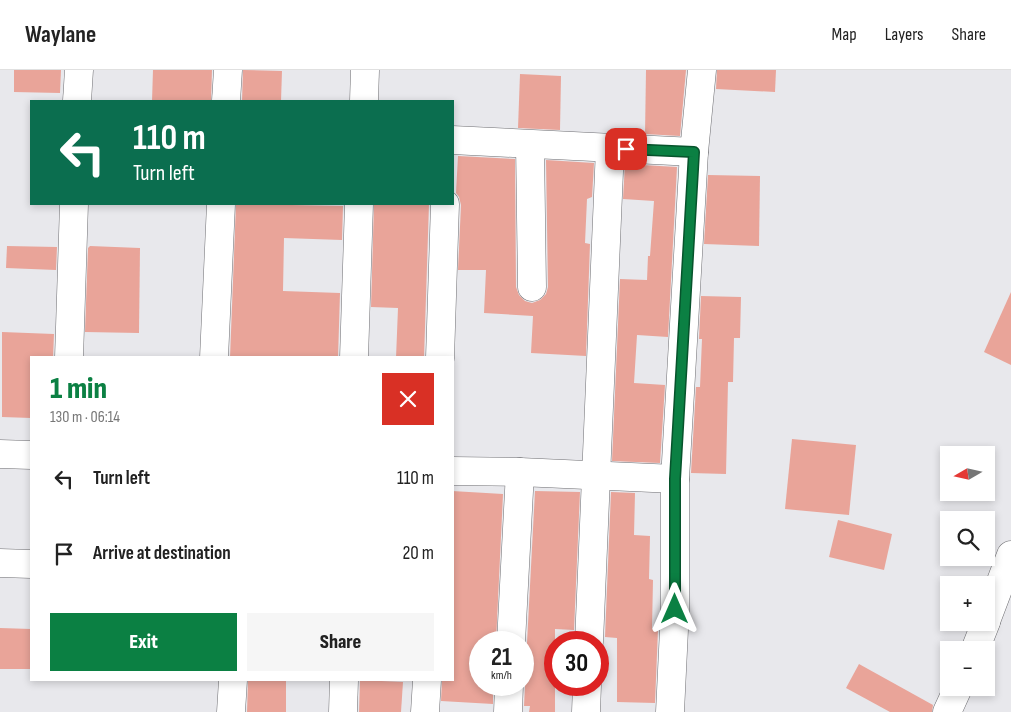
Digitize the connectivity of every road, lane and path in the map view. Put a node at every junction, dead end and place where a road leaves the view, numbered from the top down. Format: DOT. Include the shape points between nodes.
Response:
graph roads {
  1 [pos="78,70"];
  2 [pos="228,70"];
  3 [pos="365,70"];
  4 [pos="702,70"];
  5 [pos="78,100"];
  6 [pos="226,100"];
  7 [pos="364,100"];
  8 [pos="454,140"];
  9 [pos="530,144"];
  10 [pos="610,148"];
  11 [pos="694,152"];
  12 [pos="74,205"];
  13 [pos="221,205"];
  14 [pos="360,205"];
  15 [pos="445,205"];
  16 [pos="532,287"];
  17 [pos="69,356"];
  18 [pos="214,356"];
  19 [pos="354,356"];
  20 [pos="440,356"];
  21 [pos="0,454"];
  22 [pos="30,455"];
  23 [pos="454,471"];
  24 [pos="520,472"];
  25 [pos="596,476"];
  26 [pos="675,479"];
  27 [pos="1011,555"];
  28 [pos="0,563"];
  29 [pos="30,564"];
  30 [pos="995,598"];
  31 [pos="512,631"];
  32 [pos="589,631"];
  33 [pos="233,681"];
  34 [pos="344,681"];
  35 [pos="427,681"];
  36 [pos="509,696"];
  37 [pos="587,696"];
  38 [pos="954,696"];
  39 [pos="230,712"];
  40 [pos="343,712"];
  41 [pos="425,712"];
  42 [pos="508,712"];
  43 [pos="586,712"];
  44 [pos="670,712"];
  45 [pos="947,712"];
  1 -- 5 [label="street"];
  2 -- 6 [label="street"];
  3 -- 7 [label="street"];
  4 -- 11 [label="street"];
  8 -- 9 [label="street"];
  9 -- 10 [label="street"];
  9 -- 16 [label="street"];
  10 -- 11 [label="street"];
  10 -- 25 [label="street"];
  11 -- 26 [label="street"];
  12 -- 17 [label="street"];
  13 -- 18 [label="street"];
  14 -- 19 [label="street"];
  15 -- 20 [label="street"];
  21 -- 22 [label="street"];
  23 -- 24 [label="street"];
  24 -- 25 [label="street"];
  24 -- 31 [label="street"];
  25 -- 26 [label="street"];
  25 -- 32 [label="street"];
  26 -- 44 [label="street" via="675,609"];
  27 -- 30 [label="street"];
  28 -- 29 [label="street"];
  33 -- 39 [label="street"];
  34 -- 40 [label="street"];
  35 -- 41 [label="street"];
  36 -- 42 [label="street"];
  37 -- 43 [label="street"];
  38 -- 45 [label="street"];
}
